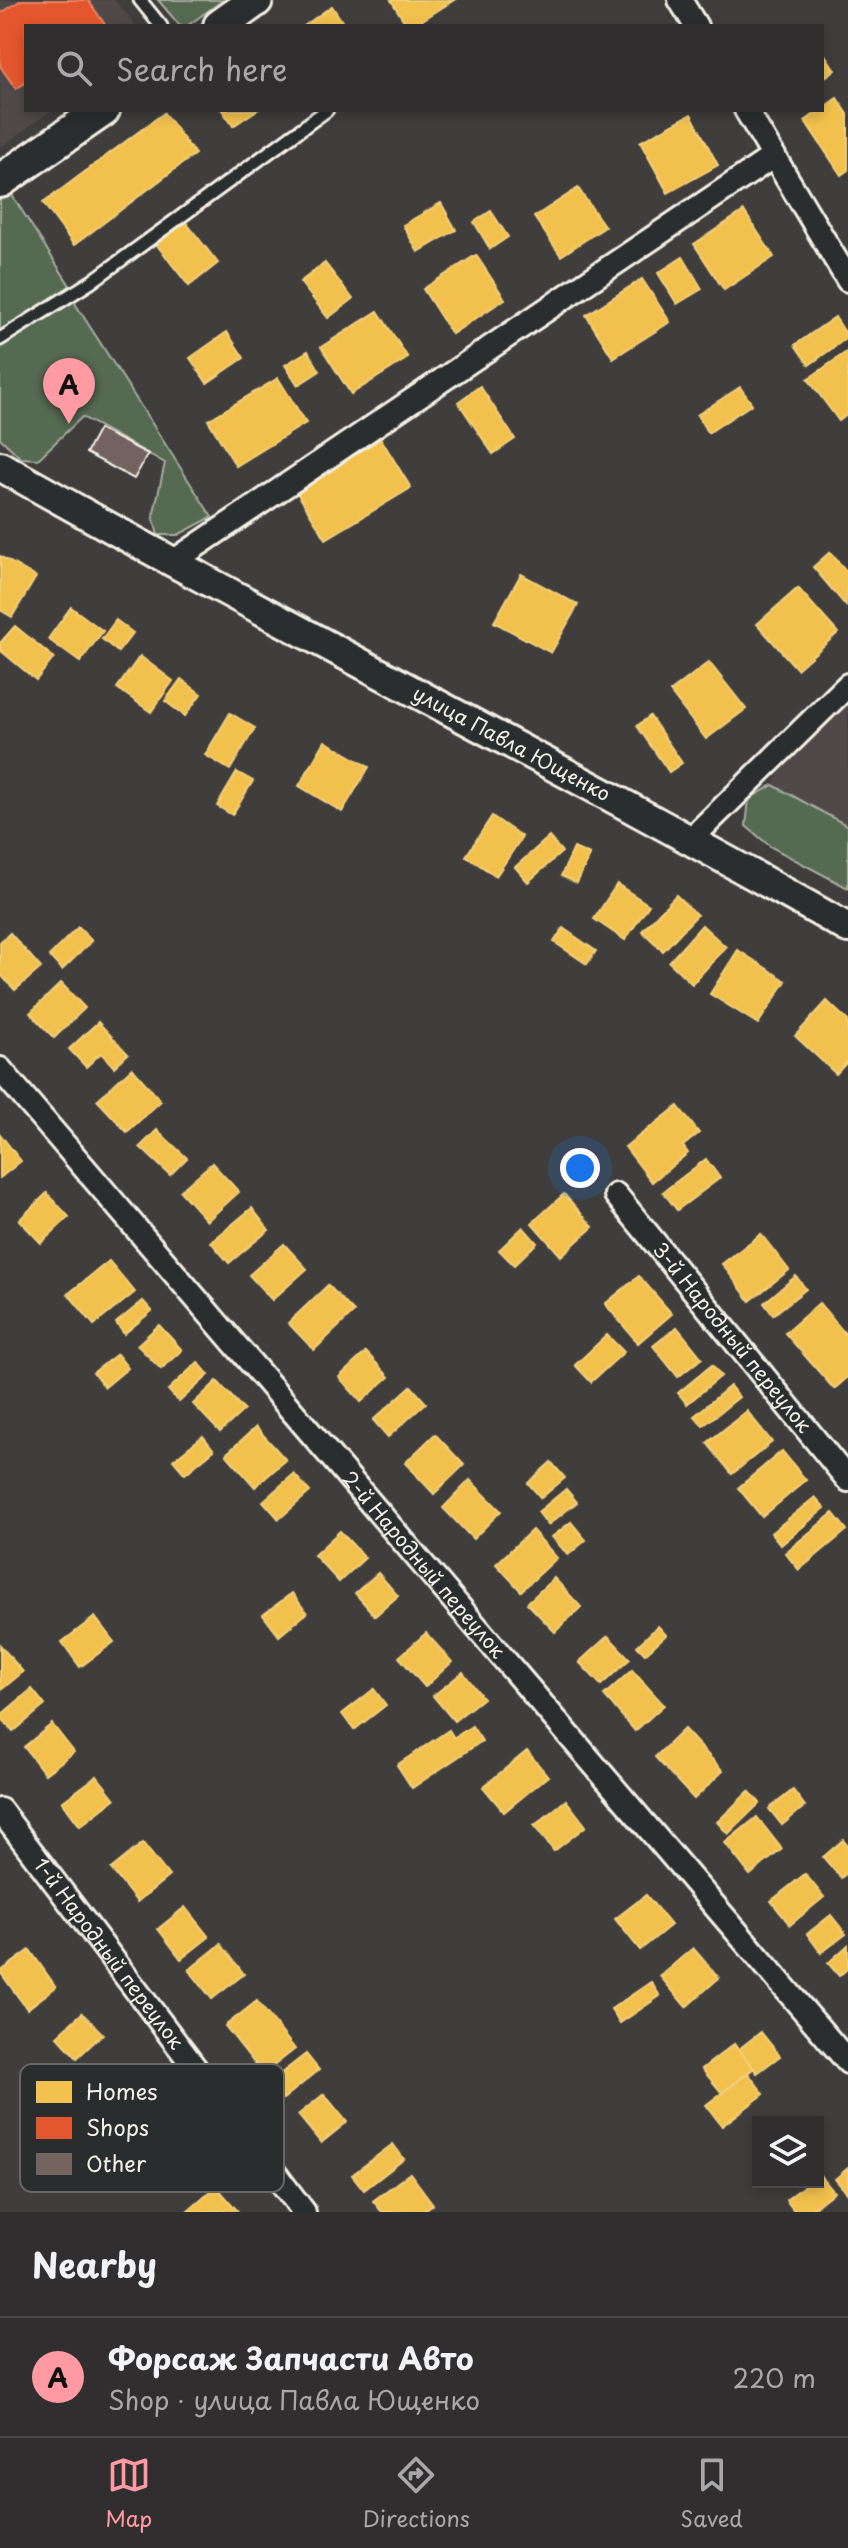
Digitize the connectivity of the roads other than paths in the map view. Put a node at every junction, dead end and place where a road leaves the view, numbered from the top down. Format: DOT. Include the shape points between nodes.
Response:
graph roads {
  1 [pos="140,0"];
  2 [pos="256,0"];
  3 [pos="680,0"];
  4 [pos="159,24"];
  5 [pos="223,24"];
  6 [pos="695,24"];
  7 [pos="100,112"];
  8 [pos="324,112"];
  9 [pos="747,112"];
  10 [pos="774,156"];
  11 [pos="1,178"];
  12 [pos="848,280"];
  13 [pos="0,339"];
  14 [pos="0,466"];
  15 [pos="171,563"];
  16 [pos="848,685"];
  17 [pos="691,839"];
  18 [pos="848,928"];
  19 [pos="0,1069"];
  20 [pos="616,1195"];
  21 [pos="848,1480"];
  22 [pos="0,1810"];
  23 [pos="848,2062"];
  24 [pos="192,2064"];
  25 [pos="284,2186"];
  26 [pos="304,2212"];
  1 -- 4 [label="lane"];
  2 -- 5 [label="main road"];
  3 -- 6 [label="street"];
  7 -- 11 [label="main road"];
  8 -- 13 [label="lane" via="91,282"];
  9 -- 10 [label="street"];
  10 -- 12 [label="street"];
  10 -- 15 [label="street"];
  14 -- 15 [label="street, улица Павла Ющенко"];
  15 -- 17 [label="street, улица Павла Ющенко"];
  16 -- 17 [label="street"];
  17 -- 18 [label="street, улица Павла Ющенко"];
  19 -- 23 [label="street, 2-й Народный переулок"];
  20 -- 21 [label="street, 3-й Народный переулок"];
  22 -- 24 [label="street, 1-й Народный переулок"];
  25 -- 26 [label="street, 1-й Народный переулок"];
}
